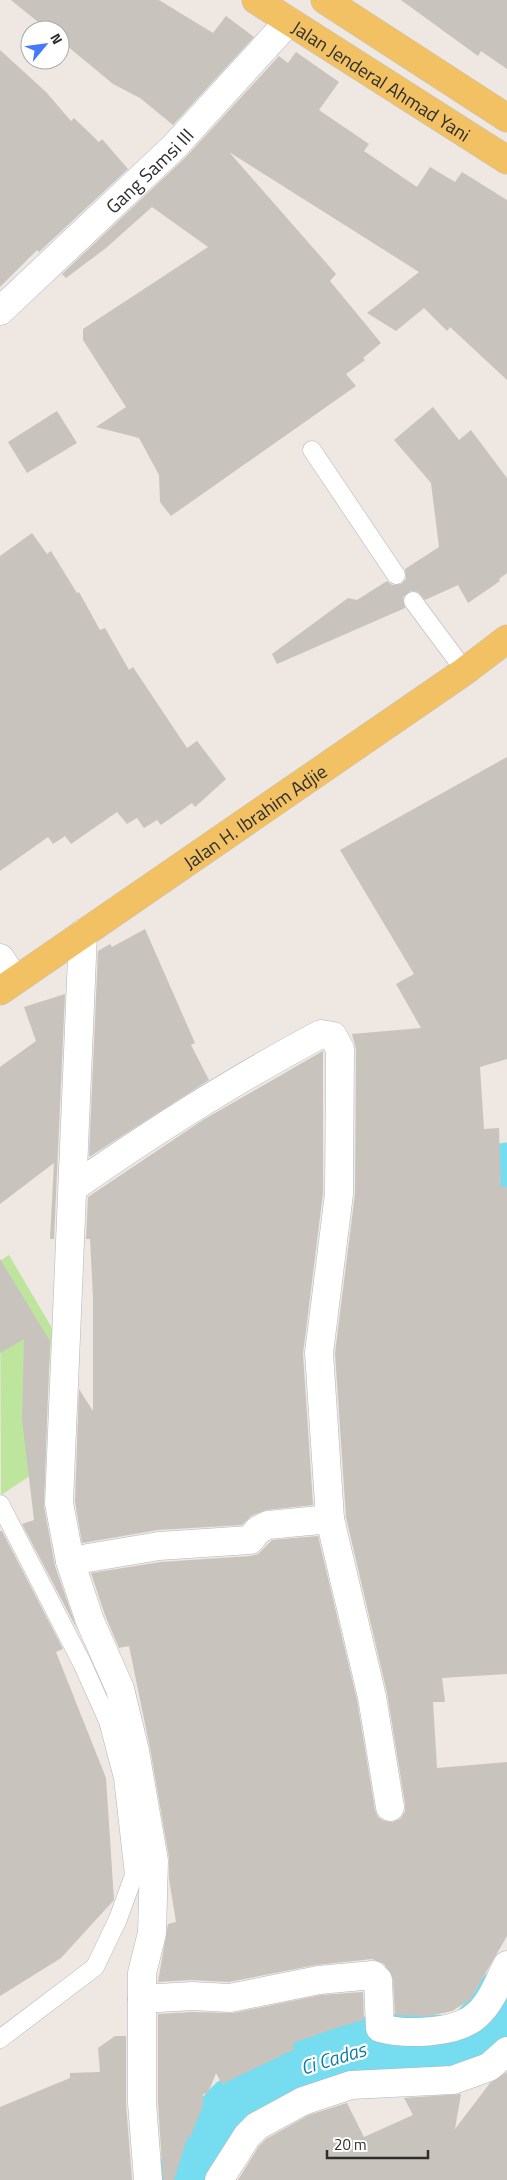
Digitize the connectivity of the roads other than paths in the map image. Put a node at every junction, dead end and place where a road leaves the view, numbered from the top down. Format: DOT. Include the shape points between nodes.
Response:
graph roads {
  1 [pos="256,0"];
  2 [pos="325,0"];
  3 [pos="289,21"];
  4 [pos="507,118"];
  5 [pos="507,160"];
  6 [pos="0,311"];
  7 [pos="312,450"];
  8 [pos="396,574"];
  9 [pos="413,601"];
  10 [pos="507,639"];
  11 [pos="465,671"];
  12 [pos="83,933"];
  13 [pos="0,958"];
  14 [pos="8,986"];
  15 [pos="74,1187"];
  16 [pos="0,1504"];
  17 [pos="330,1519"];
  18 [pos="70,1561"];
  19 [pos="390,1807"];
  20 [pos="507,1965"];
  21 [pos="142,1999"];
  22 [pos="0,2039"];
  23 [pos="507,2051"];
  24 [pos="148,2180"];
  25 [pos="219,2180"];
  1 -- 3 [label="main road, Jalan Jenderal Ahmad Yani"];
  2 -- 4 [label="main road, Jalan Jenderal Ahmad Yani"];
  3 -- 5 [label="main road, Jalan Jenderal Ahmad Yani"];
  3 -- 6 [label="street, Gang Samsi III" via="174,147"];
  7 -- 8 [label="lane"];
  9 -- 11 [label="lane"];
  10 -- 11 [label="main road, Jalan H. Ibrahim Adjie"];
  11 -- 12 [label="main road, Jalan H. Ibrahim Adjie"];
  12 -- 14 [label="main road, Jalan H. Ibrahim Adjie"];
  12 -- 15 [label="street"];
  13 -- 14 [label="street"];
  15 -- 17 [label="street" via="156,1130 245,1075 321,1034 333,1036 340,1049 339,1194 319,1353"];
  15 -- 18 [label="street" via="59,1503"];
  16 -- 22 [label="lane" via="82,1663 108,1721 123,1778 134,1875 118,1919 94,1967"];
  17 -- 18 [label="street" via="268,1525 258,1530 250,1540 159,1546"];
  17 -- 19 [label="street" via="372,1697"];
  18 -- 21 [label="street" via="90,1621 120,1689 135,1751 154,1861 152,1934 142,1973"];
  20 -- 21 [label="street" via="477,2016 455,2027 426,2032 380,2028 378,1980 373,1975 319,1980 230,1998"];
  21 -- 24 [label="street" via="142,2103"];
  23 -- 25 [label="street" via="489,2067 453,2080 351,2085 303,2100 257,2126"];
}
